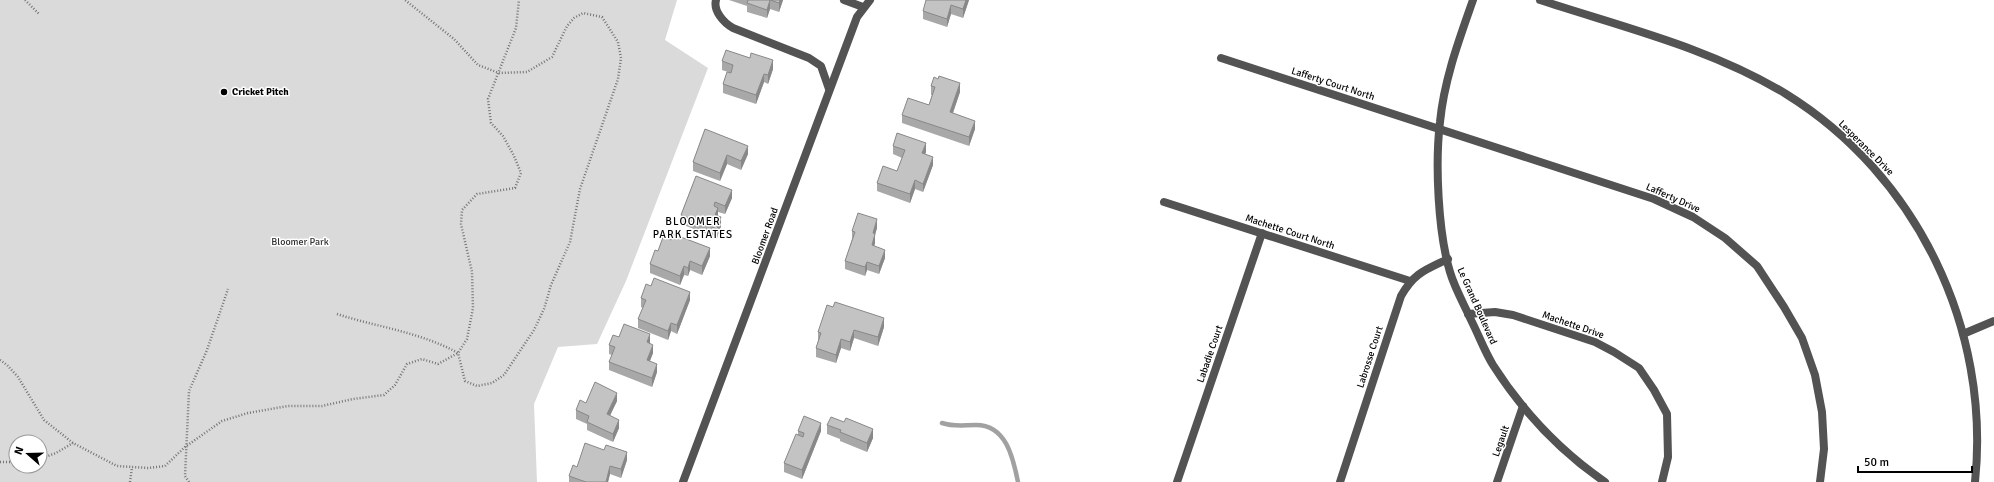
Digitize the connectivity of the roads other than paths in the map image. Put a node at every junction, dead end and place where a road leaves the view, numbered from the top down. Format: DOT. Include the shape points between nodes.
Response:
graph roads {
  1 [pos="716,0"];
  2 [pos="844,0"];
  3 [pos="870,0"];
  4 [pos="1473,0"];
  5 [pos="1540,0"];
  6 [pos="863,6"];
  7 [pos="1221,58"];
  8 [pos="829,89"];
  9 [pos="1439,130"];
  10 [pos="1164,202"];
  11 [pos="1262,233"];
  12 [pos="1448,259"];
  13 [pos="1410,281"];
  14 [pos="1468,314"];
  15 [pos="1994,321"];
  16 [pos="1963,334"];
  17 [pos="1523,406"];
  18 [pos="683,482"];
  19 [pos="1177,482"];
  20 [pos="1340,482"];
  21 [pos="1497,482"];
  22 [pos="1605,482"];
  23 [pos="1662,482"];
  24 [pos="1820,482"];
  25 [pos="1975,482"];
  1 -- 8 [label="street" via="718,13 725,24 808,58 821,66"];
  2 -- 6 [label="street"];
  3 -- 6 [label="street, Bloomer Road"];
  4 -- 9 [label="street, Le Grand Boulevard" via="1445,90"];
  5 -- 16 [label="street, Lesperance Drive" via="1707,55 1785,94 1816,115 1849,143 1901,200 1925,238 1942,273"];
  6 -- 8 [label="street, Bloomer Road"];
  7 -- 9 [label="street, Lafferty Court North"];
  8 -- 18 [label="street, Bloomer Road"];
  9 -- 12 [label="street, Le Grand Boulevard" via="1439,198"];
  9 -- 24 [label="street, Lafferty Drive" via="1654,199 1693,216 1725,238 1757,266 1802,338 1815,376 1822,412 1824,449"];
  10 -- 11 [label="street, Machette Court North"];
  11 -- 13 [label="street, Machette Court North"];
  11 -- 19 [label="street, Labadie Court"];
  12 -- 13 [label="street, Labrosse Court" via="1423,270"];
  12 -- 14 [label="street, Le Grand Boulevard" via="1450,272"];
  13 -- 20 [label="street, Labrosse Court" via="1401,296"];
  14 -- 17 [label="street, Le Grand Boulevard" via="1493,365"];
  14 -- 23 [label="street, Machette Drive" via="1495,312 1514,315 1595,342 1639,368 1667,414 1668,457"];
  15 -- 16 [label="street"];
  16 -- 25 [label="street, Lesperance Drive" via="1974,391 1977,430"];
  17 -- 21 [label="street, Legault"];
  17 -- 22 [label="street, Le Grand Boulevard" via="1565,452"];
}
